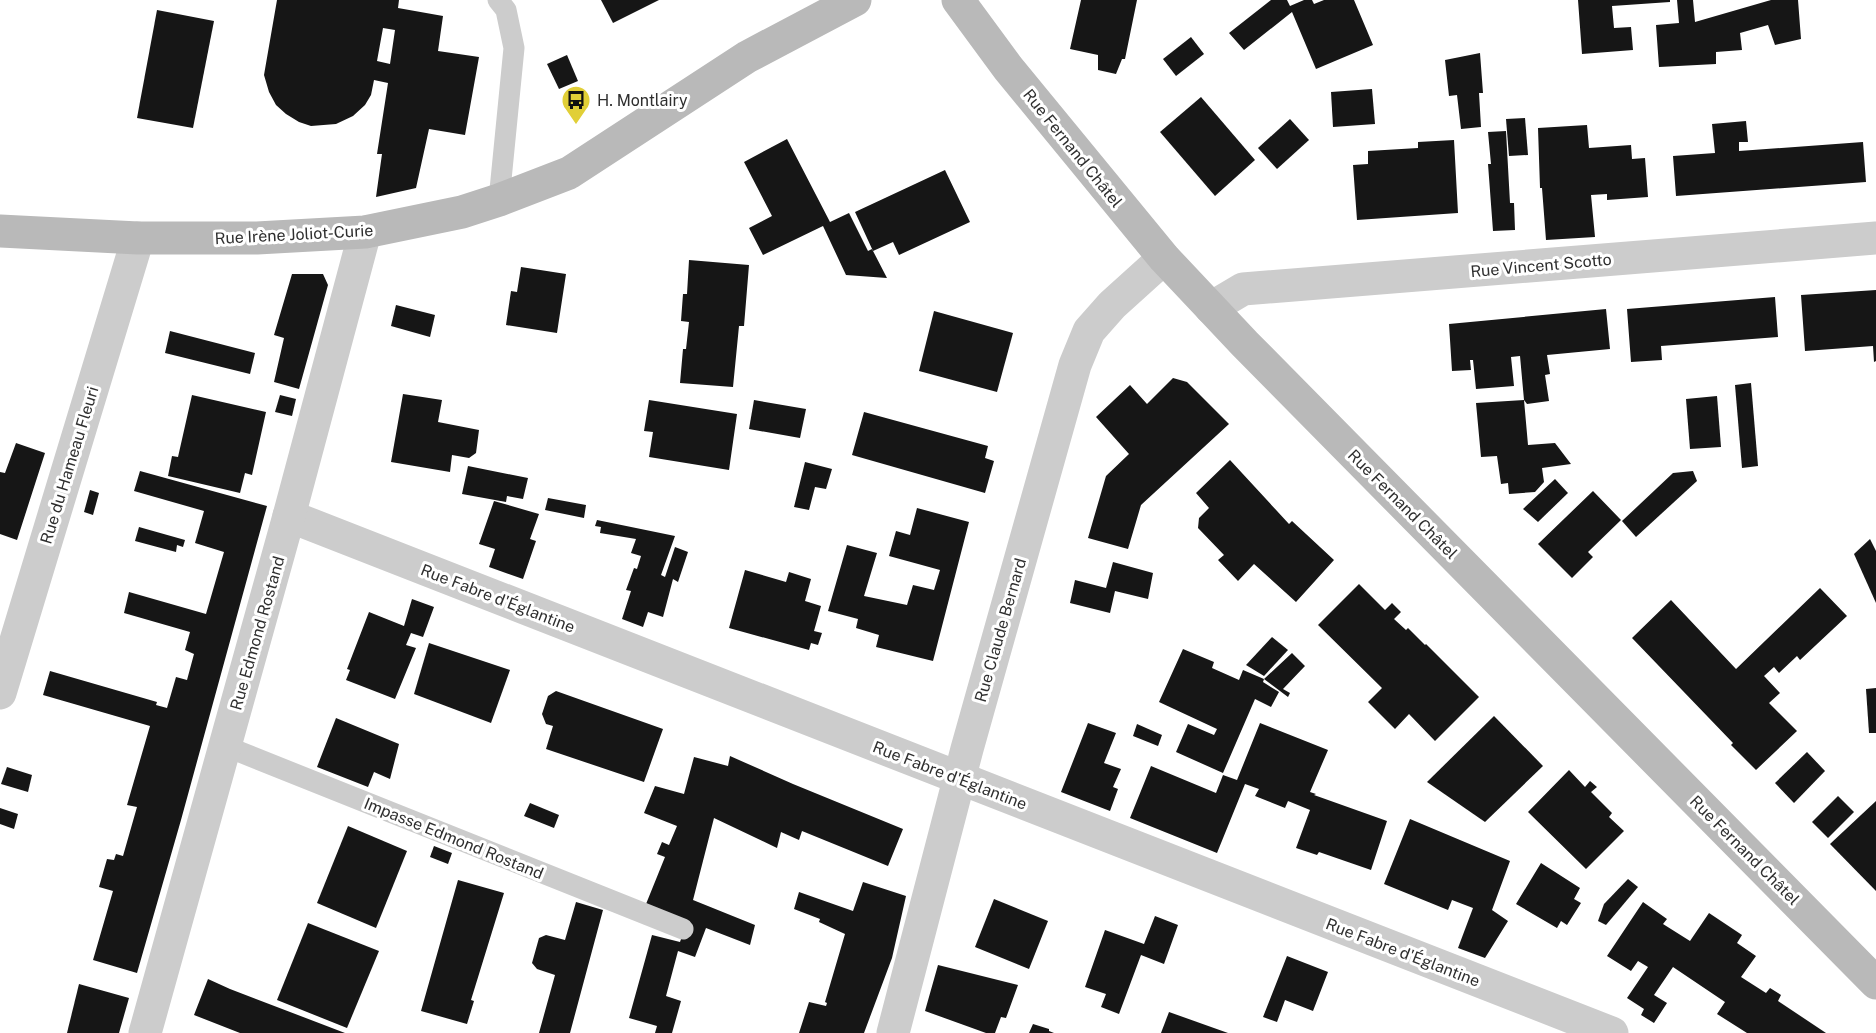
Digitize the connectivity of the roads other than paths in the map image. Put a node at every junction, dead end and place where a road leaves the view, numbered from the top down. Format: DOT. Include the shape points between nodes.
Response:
graph roads {
  1 [pos="498,0"];
  2 [pos="855,0"];
  3 [pos="958,0"];
  4 [pos="499,200"];
  5 [pos="0,231"];
  6 [pos="365,232"];
  7 [pos="138,238"];
  8 [pos="1876,238"];
  9 [pos="1164,258"];
  10 [pos="1211,308"];
  11 [pos="290,516"];
  12 [pos="0,693"];
  13 [pos="225,746"];
  14 [pos="959,778"];
  15 [pos="683,930"];
  16 [pos="1876,983"];
  17 [pos="145,1033"];
  18 [pos="892,1033"];
  19 [pos="1612,1033"];
  1 -- 4 [label="lane" via="506,10 514,48"];
  2 -- 4 [label="street, Rue Irène Joliot-Curie" via="747,57 569,173"];
  3 -- 9 [label="street, Rue Fernand Châtel" via="1008,68"];
  4 -- 6 [label="street, Rue Irène Joliot-Curie" via="462,212"];
  5 -- 7 [label="street, Rue Irène Joliot-Curie"];
  6 -- 7 [label="street, Rue Irène Joliot-Curie" via="257,238"];
  6 -- 11 [label="street, Rue Edmond Rostand"];
  7 -- 12 [label="street, Rue du Hameau Fleuri"];
  8 -- 10 [label="street, Rue Vincent Scotto" via="1243,289"];
  9 -- 10 [label="street, Rue Fernand Châtel"];
  9 -- 14 [label="street, Rue Claude Bernard" via="1089,331 1075,365"];
  10 -- 16 [label="street, Rue Fernand Châtel"];
  11 -- 13 [label="street, Rue Edmond Rostand"];
  11 -- 14 [label="street, Rue Fabre d'Églantine"];
  13 -- 15 [label="lane, Impasse Edmond Rostand"];
  13 -- 17 [label="street, Rue Edmond Rostand"];
  14 -- 18 [label="street, Rue Claude Bernard"];
  14 -- 19 [label="street, Rue Fabre d'Églantine"];
}
